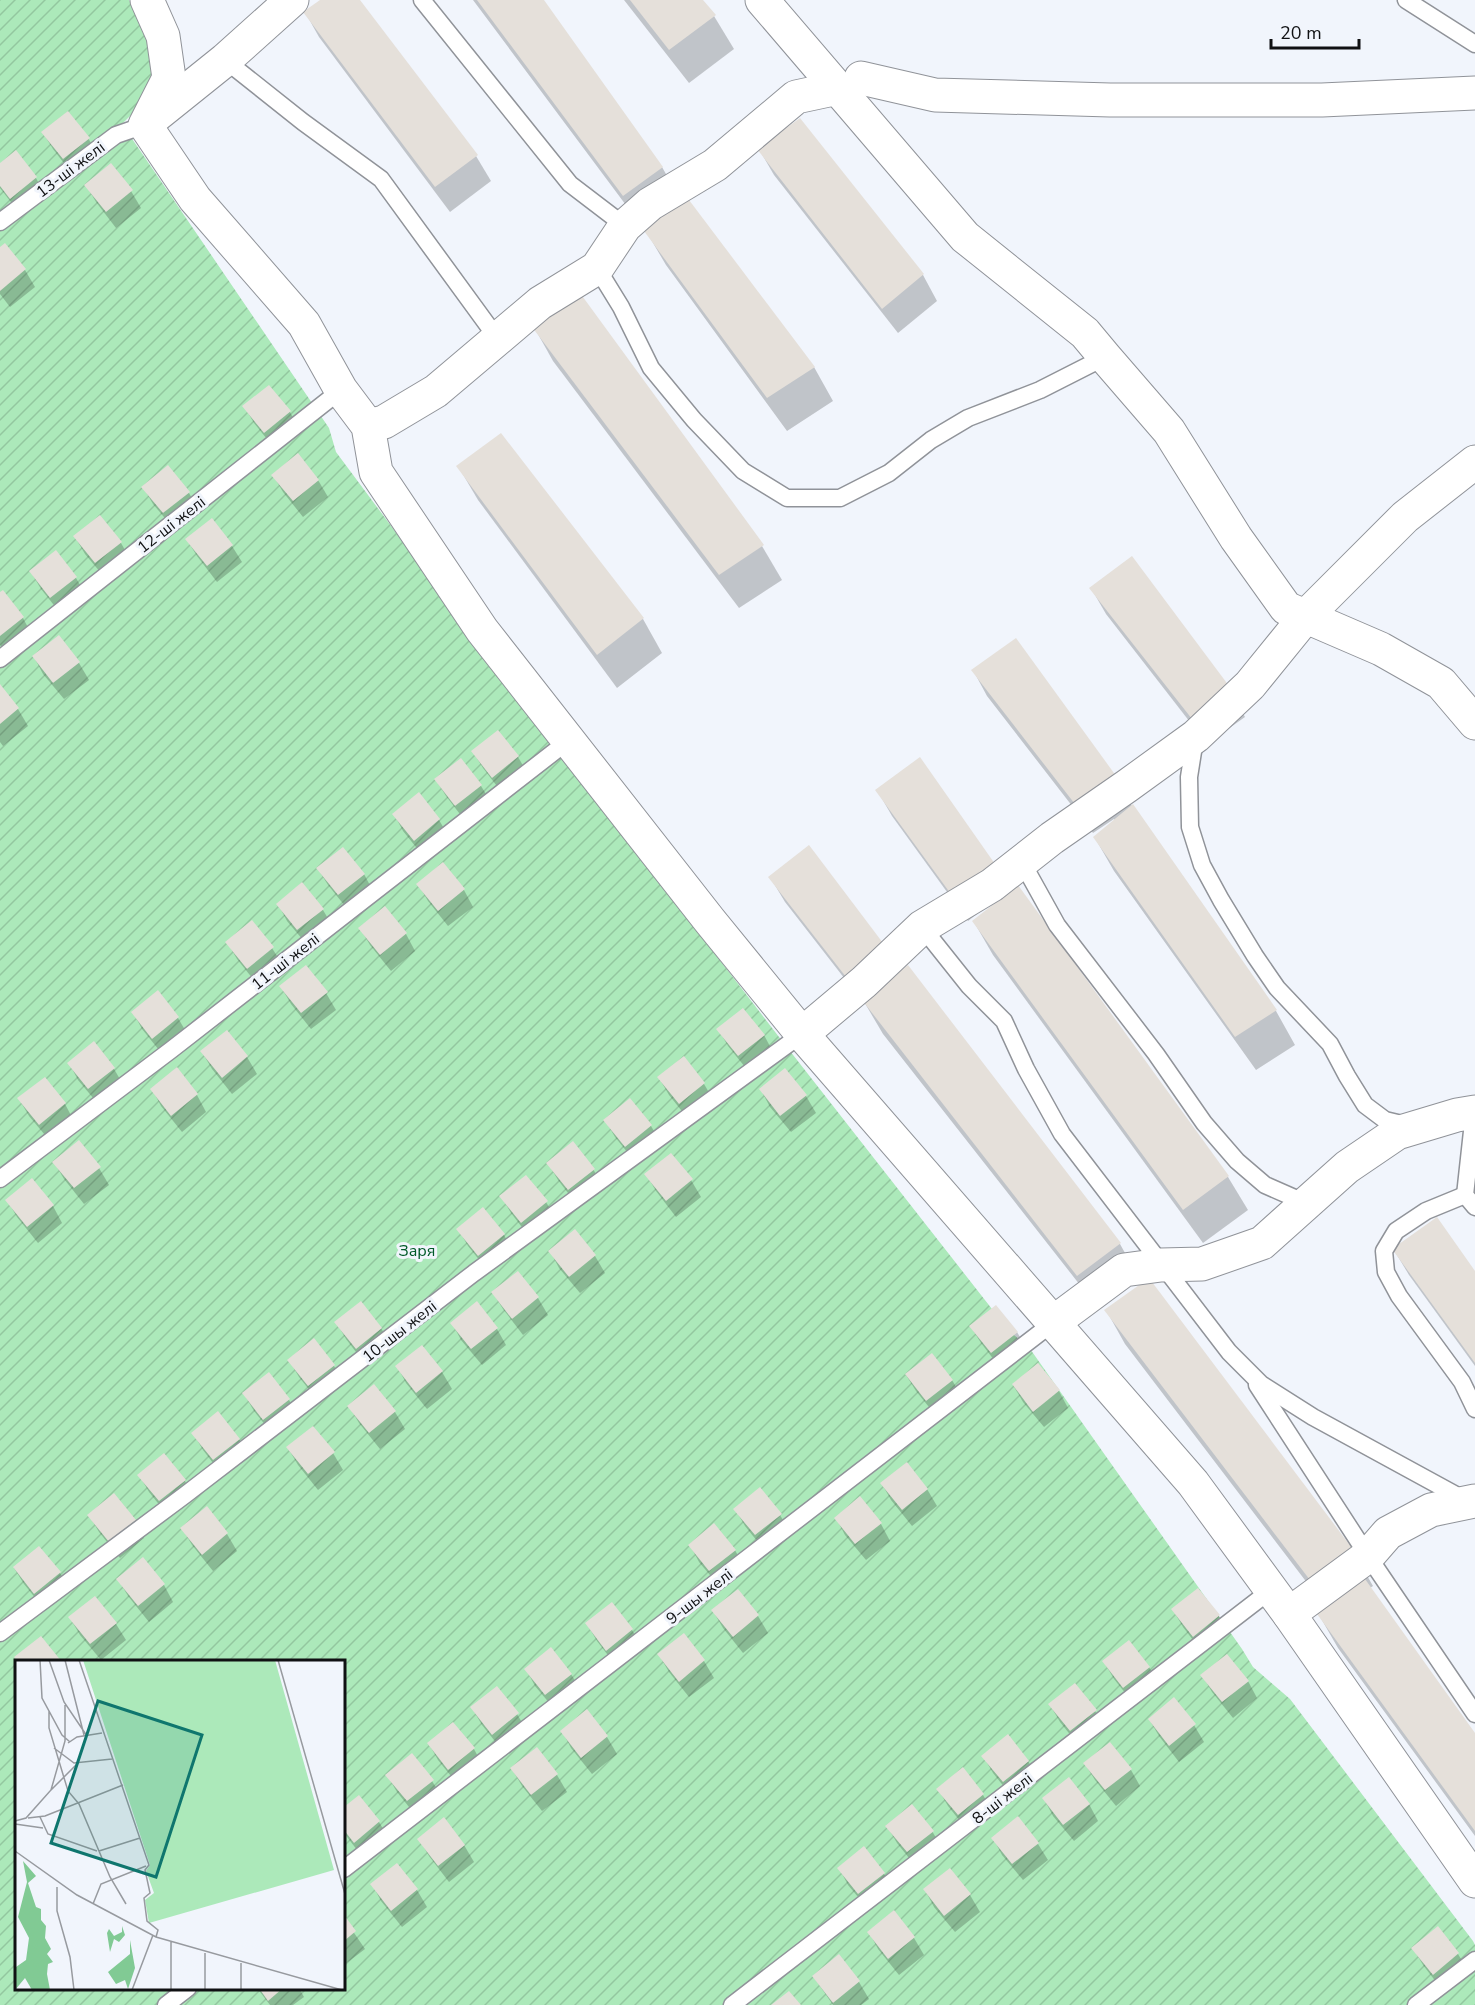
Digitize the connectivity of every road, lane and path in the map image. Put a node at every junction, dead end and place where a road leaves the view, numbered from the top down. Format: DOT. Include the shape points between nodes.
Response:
graph roads {
  1 [pos="147,0"];
  2 [pos="292,0"];
  3 [pos="422,0"];
  4 [pos="762,0"];
  5 [pos="1406,0"];
  6 [pos="1475,44"];
  7 [pos="225,60"];
  8 [pos="849,83"];
  9 [pos="1475,93"];
  10 [pos="145,125"];
  11 [pos="0,222"];
  12 [pos="625,226"];
  13 [pos="597,268"];
  14 [pos="497,338"];
  15 [pos="1106,357"];
  16 [pos="341,390"];
  17 [pos="368,426"];
  18 [pos="1475,462"];
  19 [pos="1305,616"];
  20 [pos="0,659"];
  21 [pos="1475,723"];
  22 [pos="1196,736"];
  23 [pos="568,741"];
  24 [pos="1022,862"];
  25 [pos="922,927"];
  26 [pos="802,1034"];
  27 [pos="1475,1111"];
  28 [pos="1415,1128"];
  29 [pos="0,1179"];
  30 [pos="1470,1201"];
  31 [pos="1306,1203"];
  32 [pos="1161,1265"];
  33 [pos="1054,1323"];
  34 [pos="1246,1369"];
  35 [pos="1475,1409"];
  36 [pos="1473,1503"];
  37 [pos="1368,1556"];
  38 [pos="1280,1602"];
  39 [pos="0,1633"];
  40 [pos="1475,1714"];
  41 [pos="345,1868"];
  42 [pos="1475,1881"];
  43 [pos="1475,1960"];
  44 [pos="187,1990"];
  45 [pos="166,2005"];
  46 [pos="732,2005"];
  47 [pos="1416,2005"];
  1 -- 10 [label="street" via="163,36 169,78"];
  2 -- 7 [label="street"];
  3 -- 12 [label="lane" via="570,184"];
  4 -- 8 [label="street"];
  5 -- 6 [label="lane"];
  7 -- 10 [label="street"];
  7 -- 14 [label="lane" via="381,179"];
  8 -- 9 [label="street" via="935,95 1110,100 1322,100"];
  8 -- 12 [label="street" via="796,97 715,165 650,204"];
  8 -- 15 [label="street" via="965,237 1085,333"];
  10 -- 11 [label="lane, 13-ші желі" via="116,135"];
  10 -- 16 [label="street" via="195,199 304,324"];
  12 -- 13 [label="street"];
  13 -- 14 [label="street" via="540,303"];
  13 -- 15 [label="lane" via="651,368 743,471 787,498 840,498 889,473 931,440 968,418 1040,390"];
  14 -- 17 [label="street" via="436,392 384,422"];
  15 -- 19 [label="street" via="1169,431 1236,538 1286,608"];
  16 -- 17 [label="street"];
  16 -- 20 [label="lane, 12-ші желі"];
  17 -- 23 [label="street" via="376,472 482,630"];
  18 -- 19 [label="street" via="1405,517"];
  19 -- 21 [label="street" via="1381,649 1441,682"];
  19 -- 22 [label="street" via="1250,685"];
  22 -- 24 [label="street"];
  22 -- 28 [label="lane" via="1189,777 1190,827 1221,900 1277,988 1330,1044 1365,1105 1384,1120"];
  23 -- 26 [label="street"];
  23 -- 29 [label="lane, 11-ші желі"];
  24 -- 25 [label="street"];
  24 -- 31 [label="lane" via="1057,925 1156,1053 1204,1123 1237,1161 1265,1185"];
  25 -- 26 [label="street"];
  25 -- 32 [label="lane" via="969,986 1004,1021 1062,1134"];
  26 -- 33 [label="street"];
  26 -- 39 [label="lane, 10-шы желі" via="474,1273"];
  27 -- 28 [label="street"];
  27 -- 30 [label="lane"];
  28 -- 31 [label="street" via="1397,1133 1347,1167"];
  30 -- 35 [label="lane" via="1426,1211 1396,1231 1384,1251 1386,1272 1462,1382"];
  31 -- 32 [label="street" via="1262,1243 1202,1264"];
  32 -- 33 [label="street" via="1124,1270"];
  32 -- 34 [label="lane"];
  33 -- 38 [label="street" via="1193,1483"];
  33 -- 41 [label="lane, 9-шы желі"];
  34 -- 36 [label="lane" via="1261,1384 1313,1418"];
  34 -- 37 [label="lane"];
  36 -- 37 [label="street" via="1431,1510 1388,1533"];
  37 -- 38 [label="street"];
  37 -- 40 [label="lane"];
  38 -- 42 [label="street"];
  38 -- 46 [label="lane, 8-ші желі"];
  43 -- 47 [label="lane"];
  44 -- 45 [label="lane"];
}
